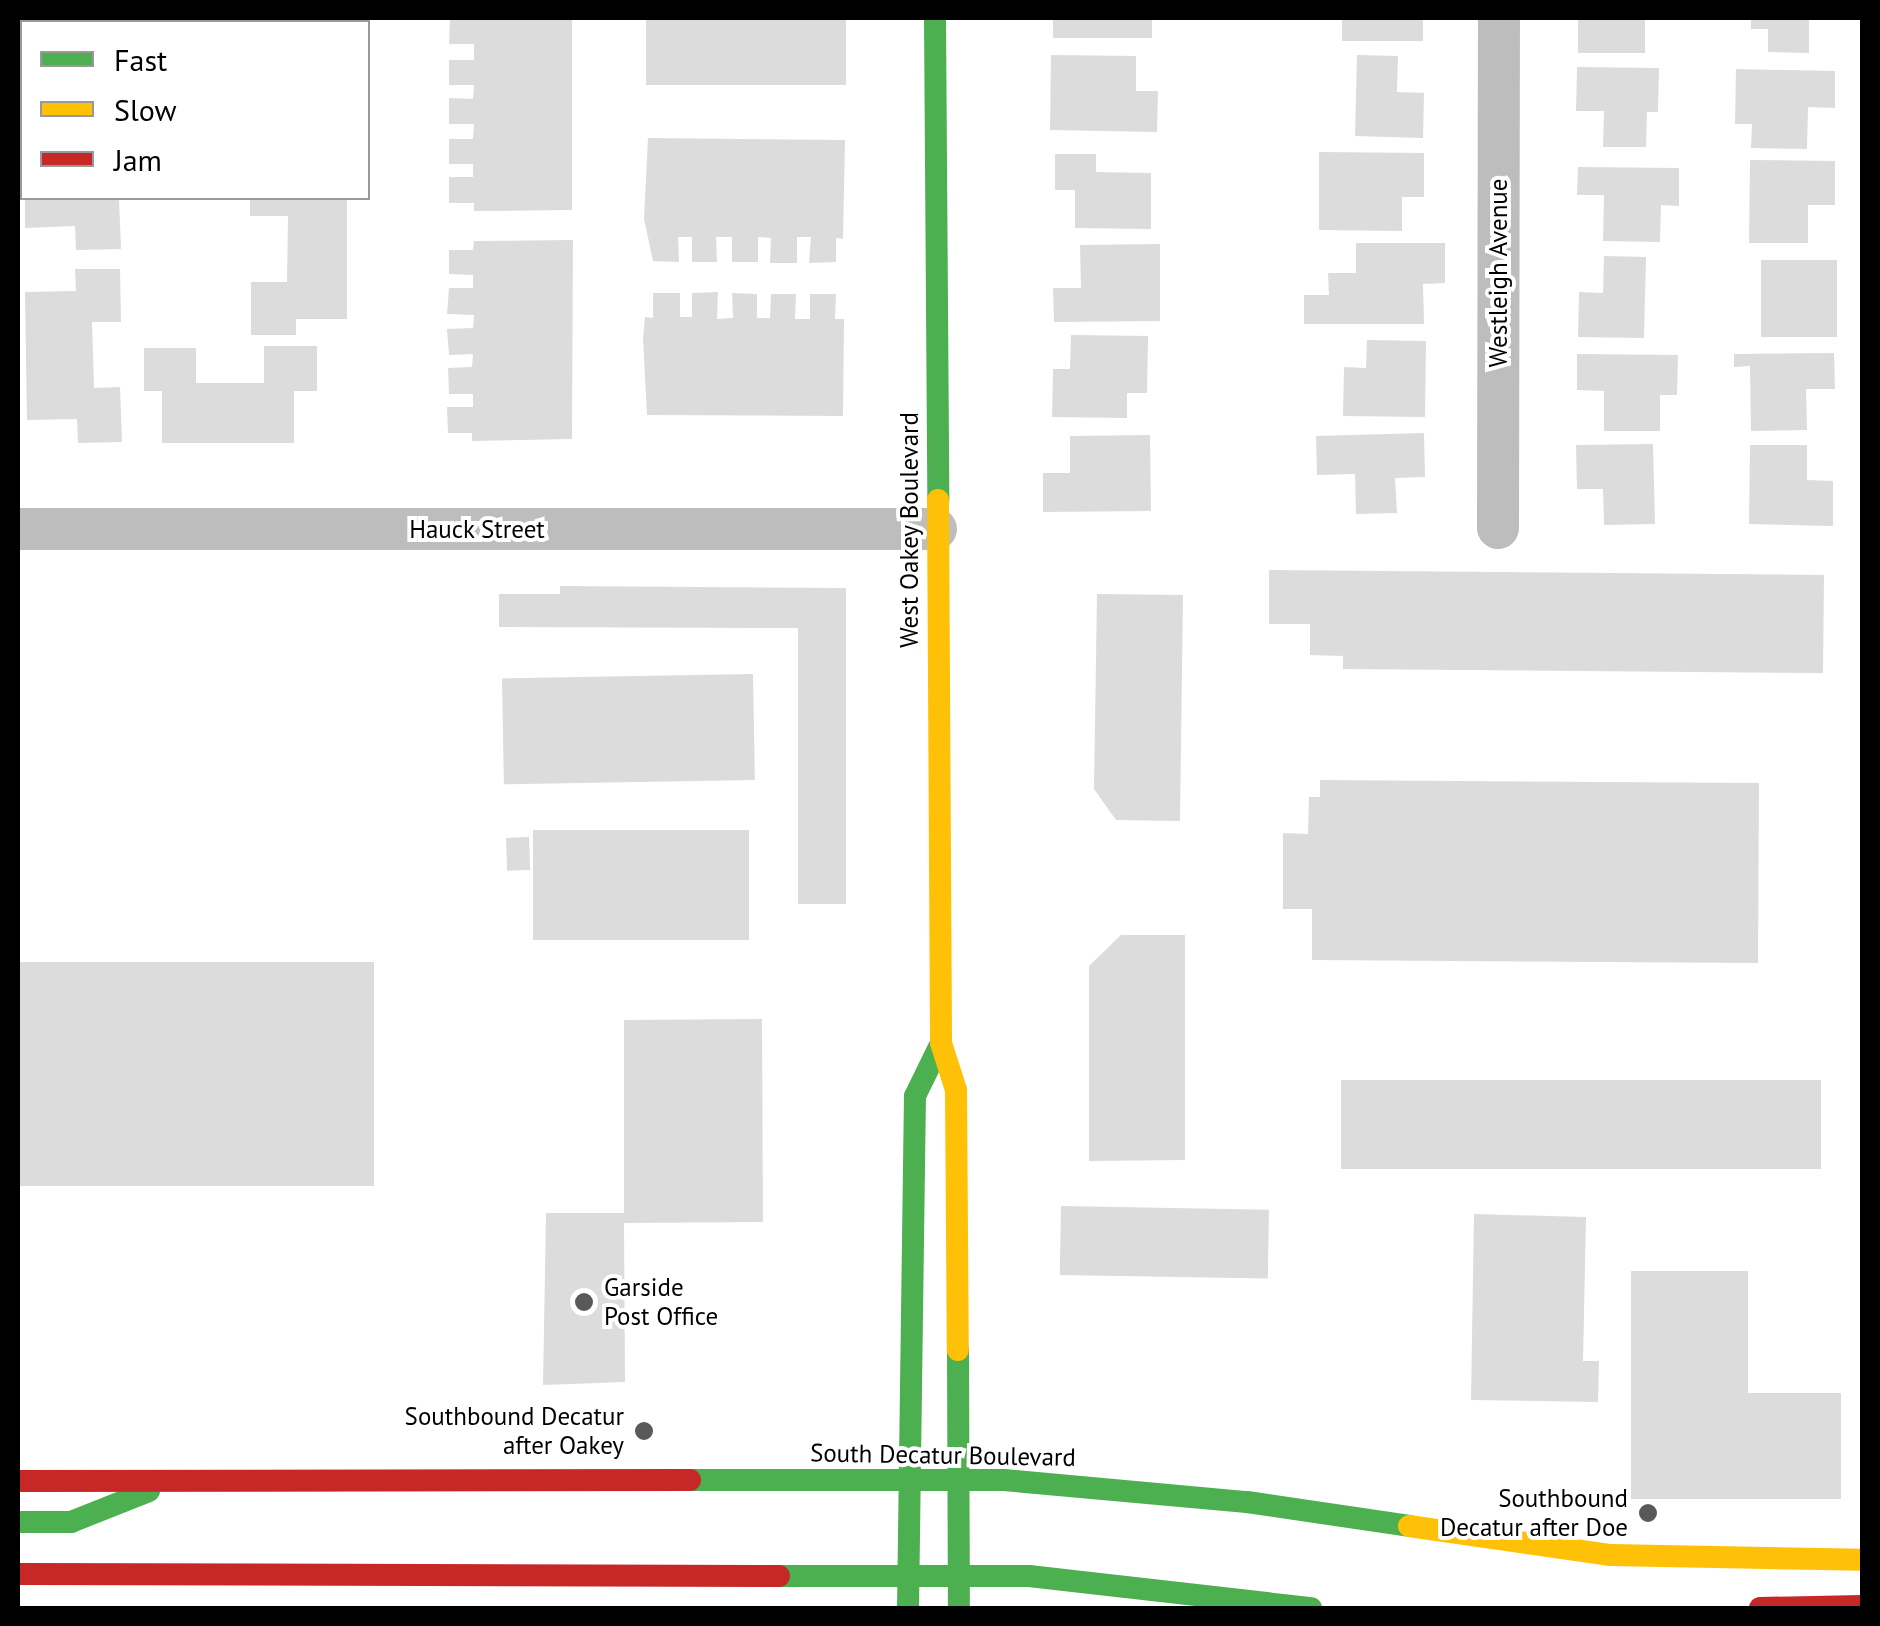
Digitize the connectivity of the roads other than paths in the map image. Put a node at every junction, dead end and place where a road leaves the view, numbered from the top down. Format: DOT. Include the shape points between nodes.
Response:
graph roads {
  1 [pos="936,18"];
  2 [pos="1499,18"];
  3 [pos="936,528"];
  4 [pos="1498,528"];
  5 [pos="18,530"];
  6 [pos="941,1043"];
  7 [pos="908,1478"];
  8 [pos="960,1478"];
  9 [pos="18,1481"];
  10 [pos="176,1481"];
  11 [pos="18,1522"];
  12 [pos="1862,1560"];
  13 [pos="18,1574"];
  14 [pos="908,1574"];
  15 [pos="959,1574"];
  16 [pos="1862,1606"];
  17 [pos="908,1608"];
  18 [pos="959,1608"];
  19 [pos="1312,1608"];
  20 [pos="1760,1608"];
  1 -- 3 [label="main road, West Oakey Boulevard"];
  2 -- 4 [label="street, Westleigh Avenue"];
  3 -- 5 [label="street, Hauck Street"];
  3 -- 6 [label="main road, West Oakey Boulevard"];
  6 -- 7 [label="main road, West Oakey Boulevard" via="915,1096"];
  6 -- 8 [label="main road, West Oakey Boulevard" via="956,1090"];
  7 -- 8 [label="main road, South Decatur Boulevard"];
  7 -- 10 [label="main road, South Decatur Boulevard"];
  7 -- 14 [label="main road, West Oakey Boulevard"];
  8 -- 12 [label="main road, South Decatur Boulevard" via="1162,1492 1611,1555"];
  8 -- 15 [label="main road, West Oakey Boulevard"];
  9 -- 10 [label="main road, South Decatur Boulevard"];
  10 -- 11 [label="main road" via="71,1522"];
  13 -- 14 [label="main road"];
  14 -- 15 [label="main road"];
  14 -- 17 [label="main road, West Oakey Boulevard"];
  15 -- 18 [label="main road, West Oakey Boulevard"];
  15 -- 19 [label="main road" via="1179,1588"];
  16 -- 20 [label="main road"];
}
